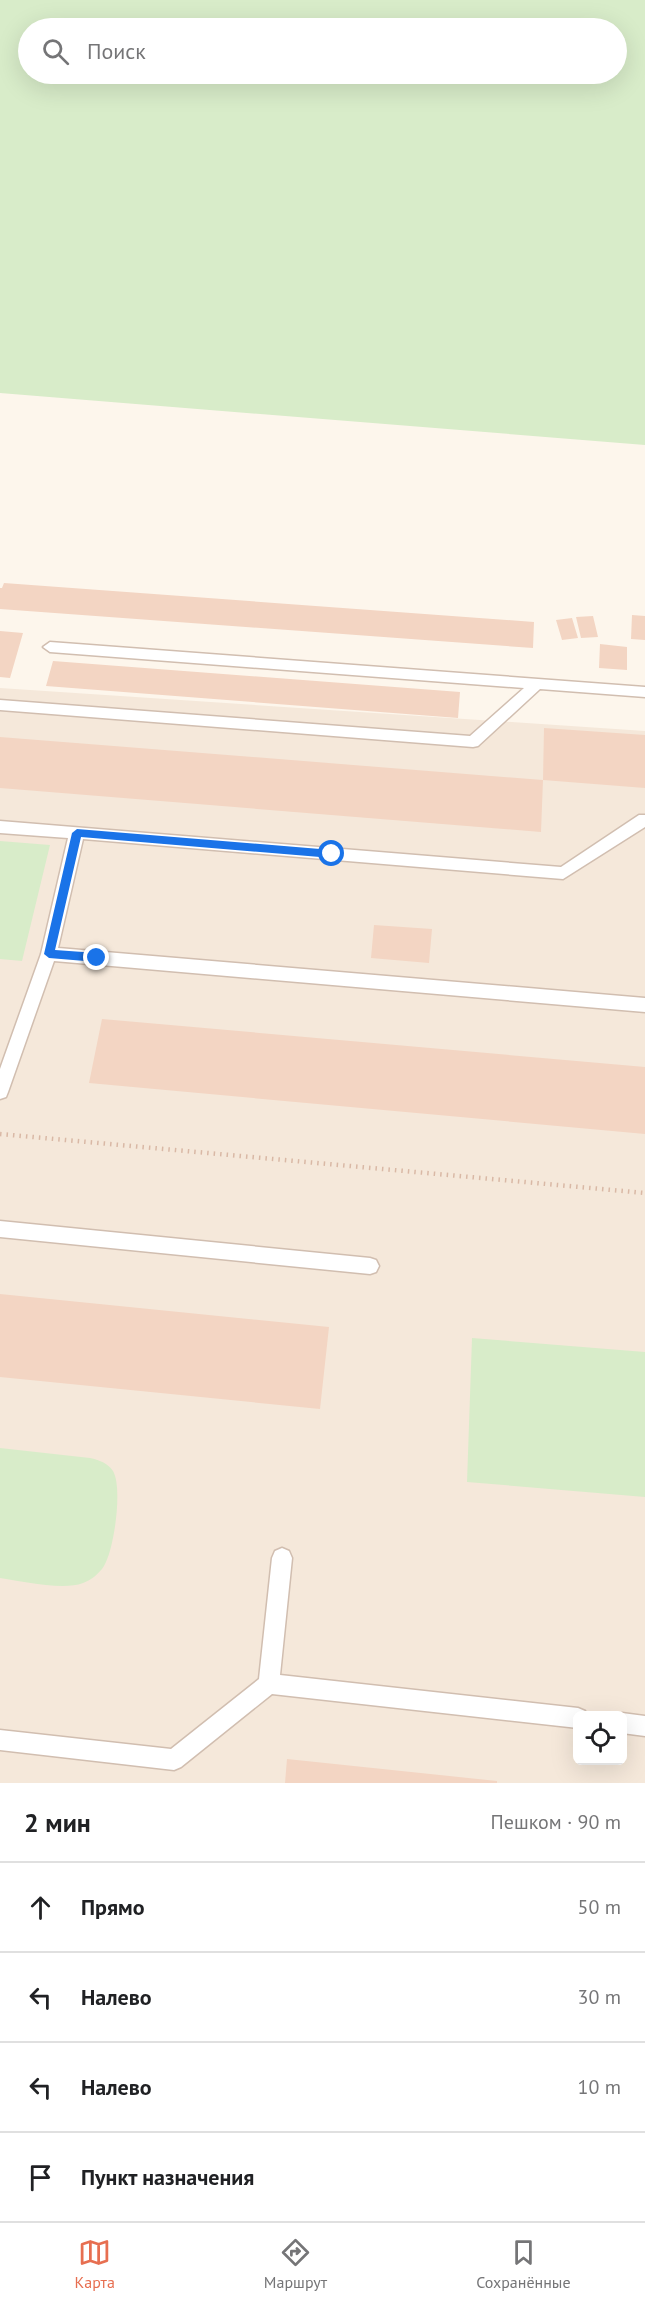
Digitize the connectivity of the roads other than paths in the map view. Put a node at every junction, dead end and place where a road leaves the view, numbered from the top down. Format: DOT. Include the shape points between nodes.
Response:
graph roads {
  1 [pos="50,647"];
  2 [pos="537,684"];
  3 [pos="645,692"];
  4 [pos="0,705"];
  5 [pos="645,821"];
  6 [pos="0,827"];
  7 [pos="77,833"];
  8 [pos="49,954"];
  9 [pos="645,1005"];
  10 [pos="0,1092"];
  11 [pos="0,1229"];
  12 [pos="370,1266"];
  13 [pos="282,1558"];
  14 [pos="269,1684"];
  15 [pos="573,1717"];
  16 [pos="627,1724"];
  17 [pos="645,1726"];
  18 [pos="0,1740"];
  1 -- 2 [label="lane"];
  2 -- 3 [label="lane"];
  2 -- 4 [label="lane" via="473,741"];
  5 -- 7 [label="lane" via="639,821 562,873"];
  6 -- 7 [label="lane"];
  7 -- 8 [label="lane"];
  8 -- 9 [label="lane"];
  8 -- 10 [label="lane"];
  11 -- 12 [label="lane"];
  13 -- 14 [label="lane"];
  14 -- 15 [label="lane"];
  14 -- 18 [label="lane" via="174,1760"];
  16 -- 17 [label="lane"];
}
